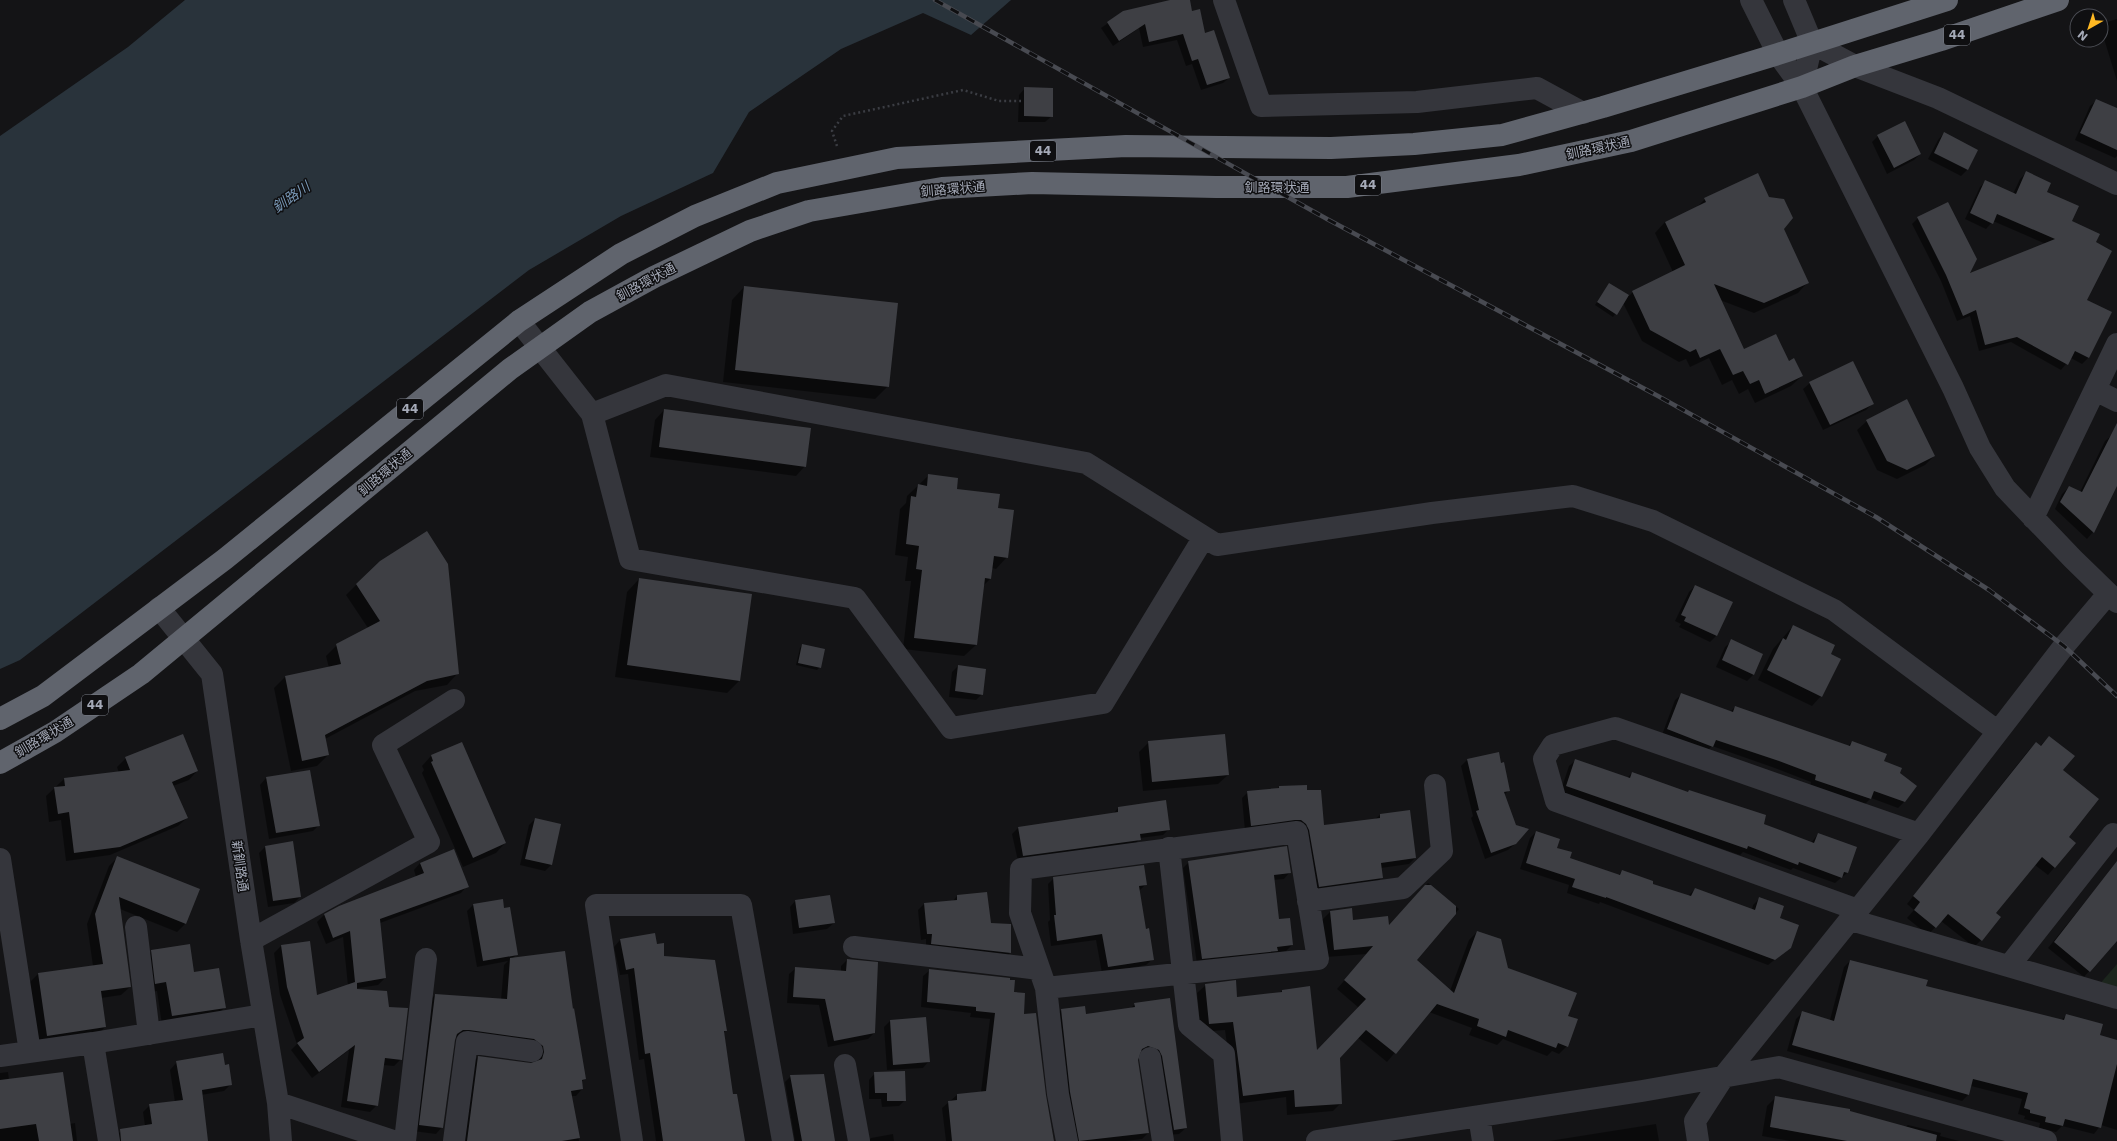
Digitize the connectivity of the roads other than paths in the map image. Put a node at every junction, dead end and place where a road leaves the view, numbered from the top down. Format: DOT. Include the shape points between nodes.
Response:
graph roads {
  1 [pos="1224,0"];
  2 [pos="1751,0"];
  3 [pos="1794,0"];
  4 [pos="1947,0"];
  5 [pos="2058,0"];
  6 [pos="1812,43"];
  7 [pos="1778,54"];
  8 [pos="1855,66"];
  9 [pos="1802,87"];
  10 [pos="1583,113"];
  11 [pos="2117,184"];
  12 [pos="518,321"];
  13 [pos="2117,344"];
  14 [pos="540,348"];
  15 [pos="2095,390"];
  16 [pos="2117,401"];
  17 [pos="592,414"];
  18 [pos="2033,518"];
  19 [pos="1204,537"];
  20 [pos="2113,598"];
  21 [pos="159,608"];
  22 [pos="183,639"];
  23 [pos="454,700"];
  24 [pos="0,719"];
  25 [pos="1997,732"];
  26 [pos="0,763"];
  27 [pos="1435,785"];
  28 [pos="1919,834"];
  29 [pos="2117,836"];
  30 [pos="1169,848"];
  31 [pos="0,859"];
  32 [pos="1308,901"];
  33 [pos="1855,915"];
  34 [pos="136,926"];
  35 [pos="251,940"];
  36 [pos="854,947"];
  37 [pos="426,958"];
  38 [pos="2008,966"];
  39 [pos="1184,973"];
  40 [pos="1043,979"];
  41 [pos="2117,998"];
  42 [pos="262,1015"];
  43 [pos="149,1034"];
  44 [pos="93,1043"];
  45 [pos="532,1050"];
  46 [pos="30,1052"];
  47 [pos="0,1056"];
  48 [pos="1150,1058"];
  49 [pos="845,1065"];
  50 [pos="1724,1076"];
  51 [pos="278,1103"];
  52 [pos="1479,1116"];
  53 [pos="1384,1136"];
  54 [pos="109,1141"];
  55 [pos="281,1141"];
  56 [pos="393,1141"];
  57 [pos="405,1141"];
  58 [pos="454,1141"];
  59 [pos="632,1141"];
  60 [pos="783,1141"];
  61 [pos="859,1141"];
  62 [pos="1067,1141"];
  63 [pos="1163,1141"];
  64 [pos="1232,1141"];
  65 [pos="1317,1141"];
  66 [pos="1483,1141"];
  67 [pos="1698,1141"];
  68 [pos="2046,1141"];
  1 -- 10 [label="street" via="1262,106 1417,102 1537,88"];
  2 -- 7 [label="street"];
  3 -- 6 [label="street"];
  4 -- 6 [label="highway, 44"];
  5 -- 8 [label="highway, 釧路環状通 / 44"];
  6 -- 7 [label="highway, 44"];
  6 -- 8 [label="street"];
  6 -- 9 [label="street"];
  7 -- 9 [label="street"];
  7 -- 10 [label="highway, 44"];
  8 -- 9 [label="highway, 釧路環状通 / 44"];
  8 -- 11 [label="street" via="1938,98"];
  9 -- 14 [label="highway, 釧路環状通 / 44" via="1631,141 1519,165 1414,180 1340,187 1032,183 942,188 809,211 750,231 654,277 590,312"];
  9 -- 18 [label="street" via="1953,388 1980,448 2004,488"];
  10 -- 12 [label="highway, 44" via="1502,134 1414,144 1331,148 1126,146 897,158 856,166 777,183 695,216 621,254"];
  12 -- 14 [label="street"];
  12 -- 21 [label="highway, 44" via="225,560"];
  13 -- 15 [label="street"];
  14 -- 17 [label="street"];
  14 -- 22 [label="highway, 釧路環状通 / 44" via="510,369"];
  15 -- 16 [label="street"];
  15 -- 18 [label="street"];
  17 -- 19 [label="street" via="666,385 1086,463"];
  17 -- 19 [label="street" via="630,559 855,598 951,728 1103,703"];
  18 -- 20 [label="street"];
  19 -- 25 [label="street" via="1217,545 1573,496 1653,521 1834,610"];
  20 -- 25 [label="street" via="2064,646"];
  21 -- 22 [label="street, 新釧路通"];
  21 -- 24 [label="highway, 44" via="43,696"];
  22 -- 26 [label="highway, 釧路環状通 / 44" via="134,679 55,732"];
  22 -- 35 [label="street, 新釧路通" via="212,674"];
  23 -- 35 [label="street" via="383,745 429,842"];
  25 -- 28 [label="street"];
  27 -- 32 [label="street" via="1442,851 1403,888"];
  28 -- 33 [label="street"];
  28 -- 33 [label="street" via="1615,728 1553,745 1544,759 1556,801"];
  29 -- 38 [label="street" via="2113,834"];
  30 -- 32 [label="street" via="1297,832"];
  30 -- 39 [label="street"];
  30 -- 40 [label="street" via="1021,869 1020,913"];
  31 -- 46 [label="street"];
  32 -- 39 [label="street" via="1318,959"];
  33 -- 38 [label="street"];
  33 -- 50 [label="street"];
  34 -- 43 [label="street"];
  35 -- 42 [label="street, 新釧路通"];
  36 -- 40 [label="street"];
  37 -- 57 [label="street"];
  38 -- 41 [label="street"];
  39 -- 40 [label="street"];
  39 -- 64 [label="street" via="1189,1024 1224,1054"];
  40 -- 62 [label="street" via="1058,1094"];
  42 -- 43 [label="street"];
  42 -- 51 [label="street, 新釧路通"];
  43 -- 44 [label="street"];
  44 -- 46 [label="street"];
  44 -- 54 [label="street"];
  45 -- 58 [label="street" via="467,1042"];
  46 -- 47 [label="street"];
  48 -- 63 [label="street"];
  49 -- 61 [label="street"];
  50 -- 52 [label="street"];
  50 -- 67 [label="street" via="1696,1121"];
  50 -- 68 [label="street" via="1779,1067"];
  51 -- 55 [label="street, 新釧路通"];
  51 -- 56 [label="street"];
  52 -- 53 [label="street"];
  52 -- 66 [label="street"];
  53 -- 65 [label="street"];
  59 -- 60 [label="street" via="596,905 741,905"];
}
